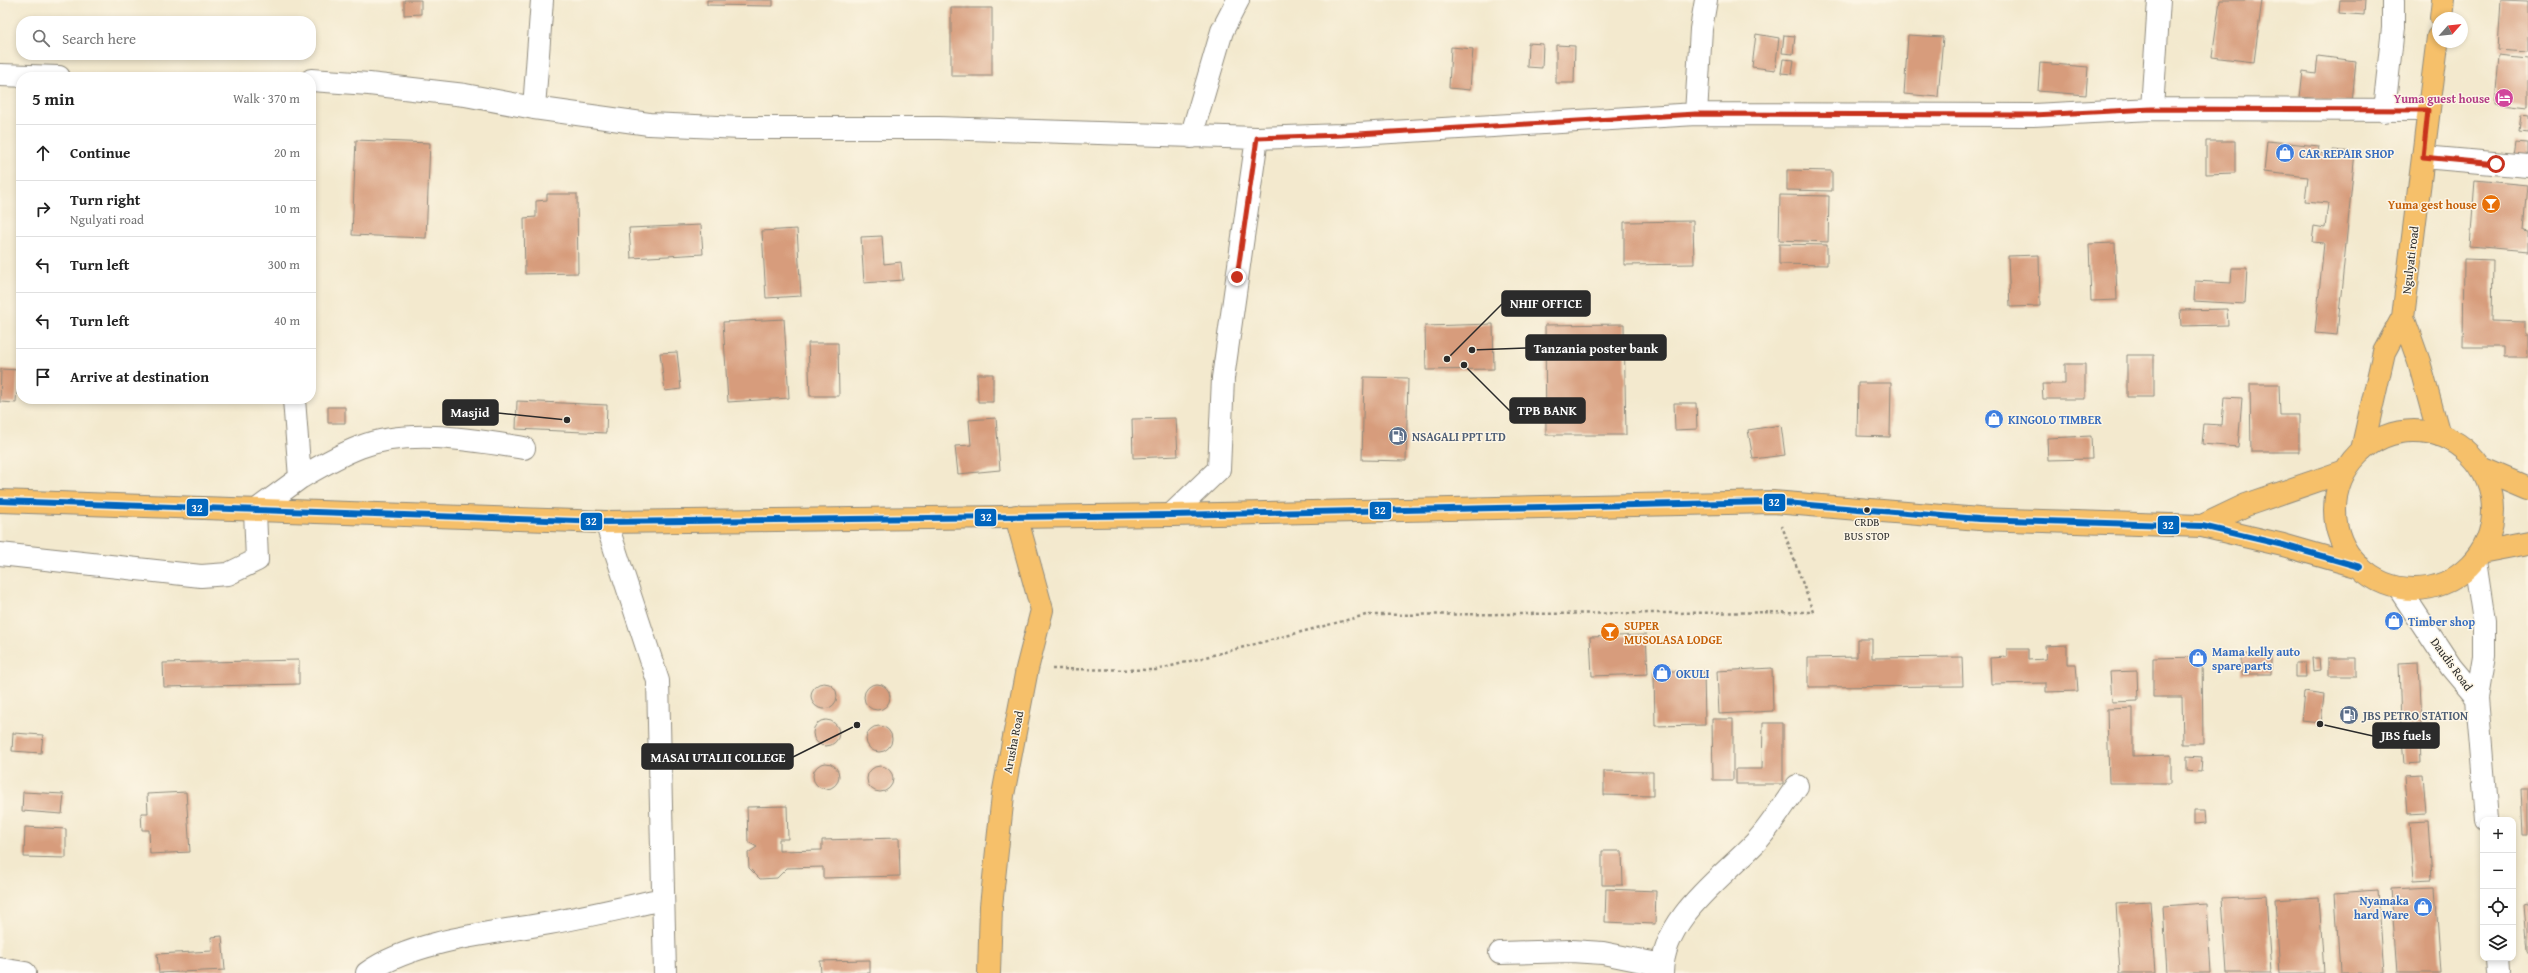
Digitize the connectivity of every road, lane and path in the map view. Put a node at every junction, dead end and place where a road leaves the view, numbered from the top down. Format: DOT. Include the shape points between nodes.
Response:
graph roads {
  1 [pos="542,0"];
  2 [pos="1238,0"];
  3 [pos="1706,0"];
  4 [pos="2159,0"];
  5 [pos="2393,0"];
  6 [pos="2443,0"];
  7 [pos="2442,12"];
  8 [pos="2436,48"];
  9 [pos="0,75"];
  10 [pos="16,76"];
  11 [pos="316,80"];
  12 [pos="534,108"];
  13 [pos="2152,109"];
  14 [pos="2428,110"];
  15 [pos="2384,111"];
  16 [pos="1696,114"];
  17 [pos="1190,136"];
  18 [pos="1257,138"];
  19 [pos="2423,157"];
  20 [pos="2528,166"];
  21 [pos="2403,317"];
  22 [pos="294,404"];
  23 [pos="2439,435"];
  24 [pos="524,448"];
  25 [pos="2362,450"];
  26 [pos="2481,468"];
  27 [pos="2345,471"];
  28 [pos="300,478"];
  29 [pos="2528,488"];
  30 [pos="0,501"];
  31 [pos="1773,502"];
  32 [pos="255,511"];
  33 [pos="1171,515"];
  34 [pos="1016,516"];
  35 [pos="606,522"];
  36 [pos="2202,526"];
  37 [pos="2528,543"];
  38 [pos="0,554"];
  39 [pos="2478,556"];
  40 [pos="2360,567"];
  41 [pos="2400,590"];
  42 [pos="1027,669"];
  43 [pos="2477,698"];
  44 [pos="1797,786"];
  45 [pos="2487,817"];
  46 [pos="663,899"];
  47 [pos="1500,953"];
  48 [pos="2496,961"];
  49 [pos="0,969"];
  50 [pos="1662,969"];
  51 [pos="25,973"];
  52 [pos="366,973"];
  53 [pos="665,973"];
  54 [pos="989,973"];
  55 [pos="2498,973"];
  1 -- 12 [label="street"];
  2 -- 17 [label="street" via="1222,31"];
  3 -- 16 [label="street" via="1701,29"];
  4 -- 13 [label="street"];
  5 -- 15 [label="street" via="2393,28"];
  6 -- 7 [label="main road"];
  8 -- 14 [label="main road, Ngulyati road"];
  9 -- 10 [label="street"];
  11 -- 12 [label="street" via="465,94"];
  12 -- 17 [label="street" via="649,124 741,128 939,128"];
  13 -- 15 [label="street"];
  13 -- 16 [label="street" via="2033,115"];
  14 -- 15 [label="street"];
  14 -- 19 [label="main road, Ngulyati road"];
  16 -- 18 [label="street"];
  17 -- 18 [label="street"];
  18 -- 33 [label="street" via="1223,378 1219,469"];
  19 -- 20 [label="street"];
  19 -- 21 [label="main road, Ngulyati road"];
  21 -- 23 [label="main road, Ngulyati road" via="2420,362"];
  21 -- 25 [label="main road, Ngulyati road" via="2384,352"];
  22 -- 28 [label="street"];
  23 -- 25 [label="main road" via="2412,431 2386,436"];
  23 -- 26 [label="main road" via="2463,448"];
  24 -- 28 [label="street" via="476,440 392,439 361,447"];
  25 -- 27 [label="main road"];
  26 -- 29 [label="main road"];
  26 -- 39 [label="main road" via="2492,494 2493,521 2486,544"];
  27 -- 36 [label="main road" via="2246,506"];
  27 -- 40 [label="main road" via="2336,497 2337,524 2345,548"];
  28 -- 32 [label="street"];
  30 -- 32 [label="main road"];
  31 -- 33 [label="main road"];
  31 -- 36 [label="main road" via="1979,519"];
  31 -- 42 [label="path" via="1813,612 1366,615 1156,670"];
  32 -- 35 [label="main road"];
  32 -- 38 [label="street" via="257,560 228,574 201,576"];
  33 -- 34 [label="main road"];
  34 -- 35 [label="main road"];
  34 -- 42 [label="main road, Arusha Road" via="1042,610"];
  35 -- 46 [label="street" via="658,681"];
  36 -- 40 [label="main road" via="2284,545"];
  37 -- 39 [label="main road"];
  39 -- 41 [label="main road" via="2452,580 2429,588"];
  39 -- 43 [label="street, Daudis Road" via="2484,621 2484,656"];
  40 -- 41 [label="main road" via="2380,582"];
  41 -- 43 [label="street, Daudis Road" via="2451,668"];
  42 -- 54 [label="main road, Arusha Road" via="1003,795 991,906"];
  43 -- 45 [label="street, Daudis Road"];
  44 -- 50 [label="street" via="1757,841 1683,917 1667,944"];
  46 -- 52 [label="street" via="585,917 434,945 402,953"];
  46 -- 53 [label="street"];
  47 -- 50 [label="street" via="1603,953"];
  48 -- 55 [label="street"];
  49 -- 51 [label="street"];
}
